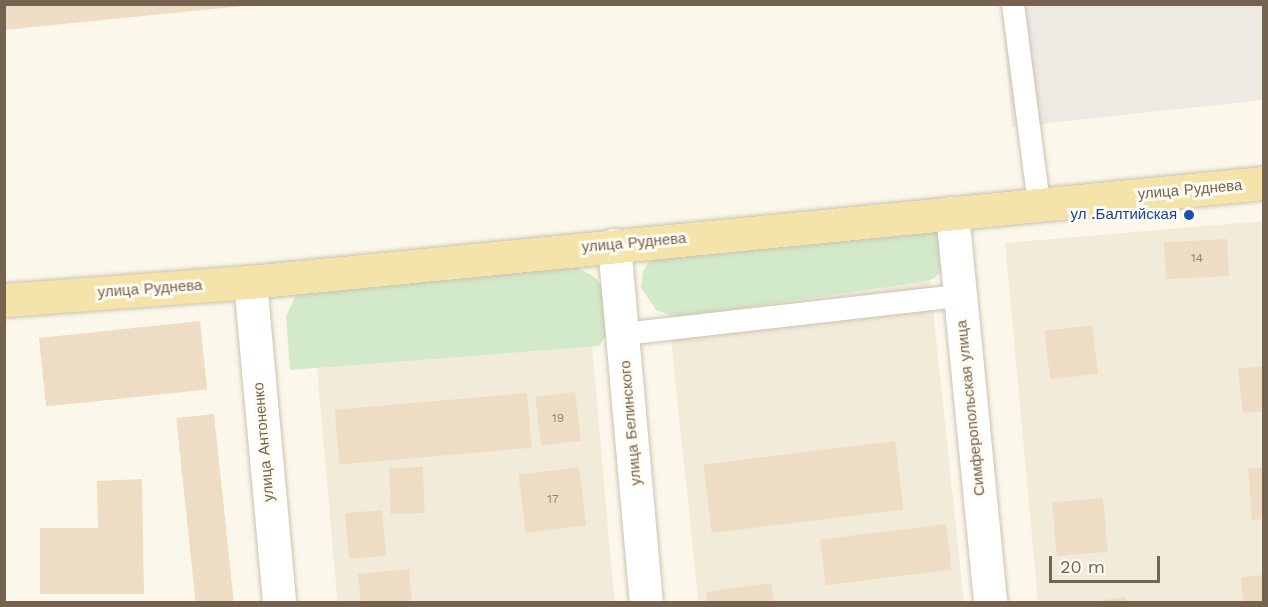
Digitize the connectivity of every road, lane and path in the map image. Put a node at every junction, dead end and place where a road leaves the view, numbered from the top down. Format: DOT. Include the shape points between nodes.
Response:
graph roads {
  1 [pos="1013,4"];
  2 [pos="1263,183"];
  3 [pos="1039,204"];
  4 [pos="952,213"];
  5 [pos="614,245"];
  6 [pos="250,282"];
  7 [pos="960,296"];
  8 [pos="4,300"];
  9 [pos="624,334"];
  10 [pos="279,603"];
  11 [pos="646,603"];
  12 [pos="990,603"];
  1 -- 3 [label="lane"];
  2 -- 3 [label="main road, улица Руднева"];
  3 -- 4 [label="main road, улица Руднева"];
  4 -- 5 [label="main road, улица Руднева"];
  4 -- 7 [label="street, Симферопольская улица"];
  5 -- 6 [label="main road, улица Руднева"];
  5 -- 9 [label="street, улица Белинского"];
  6 -- 8 [label="main road, улица Руднева"];
  6 -- 10 [label="street, улица Антоненко"];
  7 -- 9 [label="lane"];
  7 -- 12 [label="street, Симферопольская улица"];
  9 -- 11 [label="street, улица Белинского"];
}
